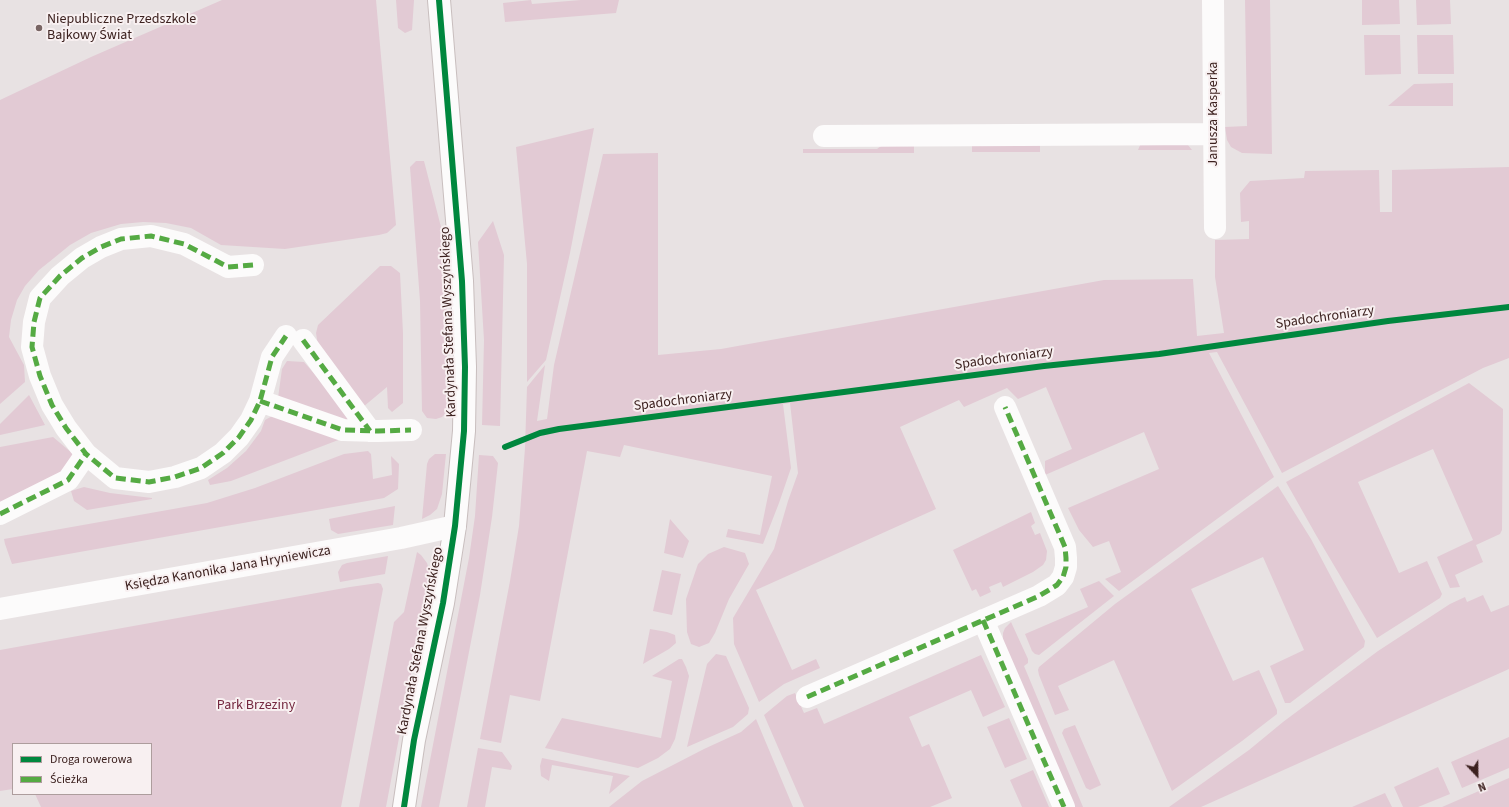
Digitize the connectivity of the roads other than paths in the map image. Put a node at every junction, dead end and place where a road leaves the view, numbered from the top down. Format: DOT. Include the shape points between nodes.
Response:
graph roads {
  1 [pos="439,0"];
  2 [pos="1213,0"];
  3 [pos="1213,134"];
  4 [pos="824,136"];
  5 [pos="1215,228"];
  6 [pos="253,265"];
  7 [pos="260,400"];
  8 [pos="1006,407"];
  9 [pos="411,430"];
  10 [pos="370,431"];
  11 [pos="86,454"];
  12 [pos="0,514"];
  13 [pos="455,526"];
  14 [pos="0,609"];
  15 [pos="983,620"];
  16 [pos="807,697"];
  17 [pos="404,807"];
  18 [pos="1064,807"];
  1 -- 13 [label="street, Kardynała Stefana Wyszyńskiego" via="462,281 465,367 464,439"];
  2 -- 3 [label="street, Janusza Kasperka"];
  3 -- 4 [label="street"];
  3 -- 5 [label="street, Janusza Kasperka"];
  6 -- 11 [label="street" via="228,267 184,244 151,236 121,239 82,258 60,276 40,298 34,322 32,347 40,376 52,405"];
  7 -- 10 [label="street" via="343,430"];
  7 -- 10 [label="street" via="272,357 294,338"];
  7 -- 11 [label="street" via="251,420 223,453 201,468 175,477 149,482 115,478"];
  8 -- 15 [label="street" via="1065,547 1066,558 1062,577 1057,585 1039,596"];
  9 -- 10 [label="street"];
  11 -- 12 [label="street" via="68,480"];
  13 -- 14 [label="street, Księdza Kanonika Jana Hryniewicza" via="401,538"];
  13 -- 17 [label="street, Kardynała Stefana Wyszyńskiego" via="443,603 414,740"];
  15 -- 16 [label="street"];
  15 -- 18 [label="street"];
}
